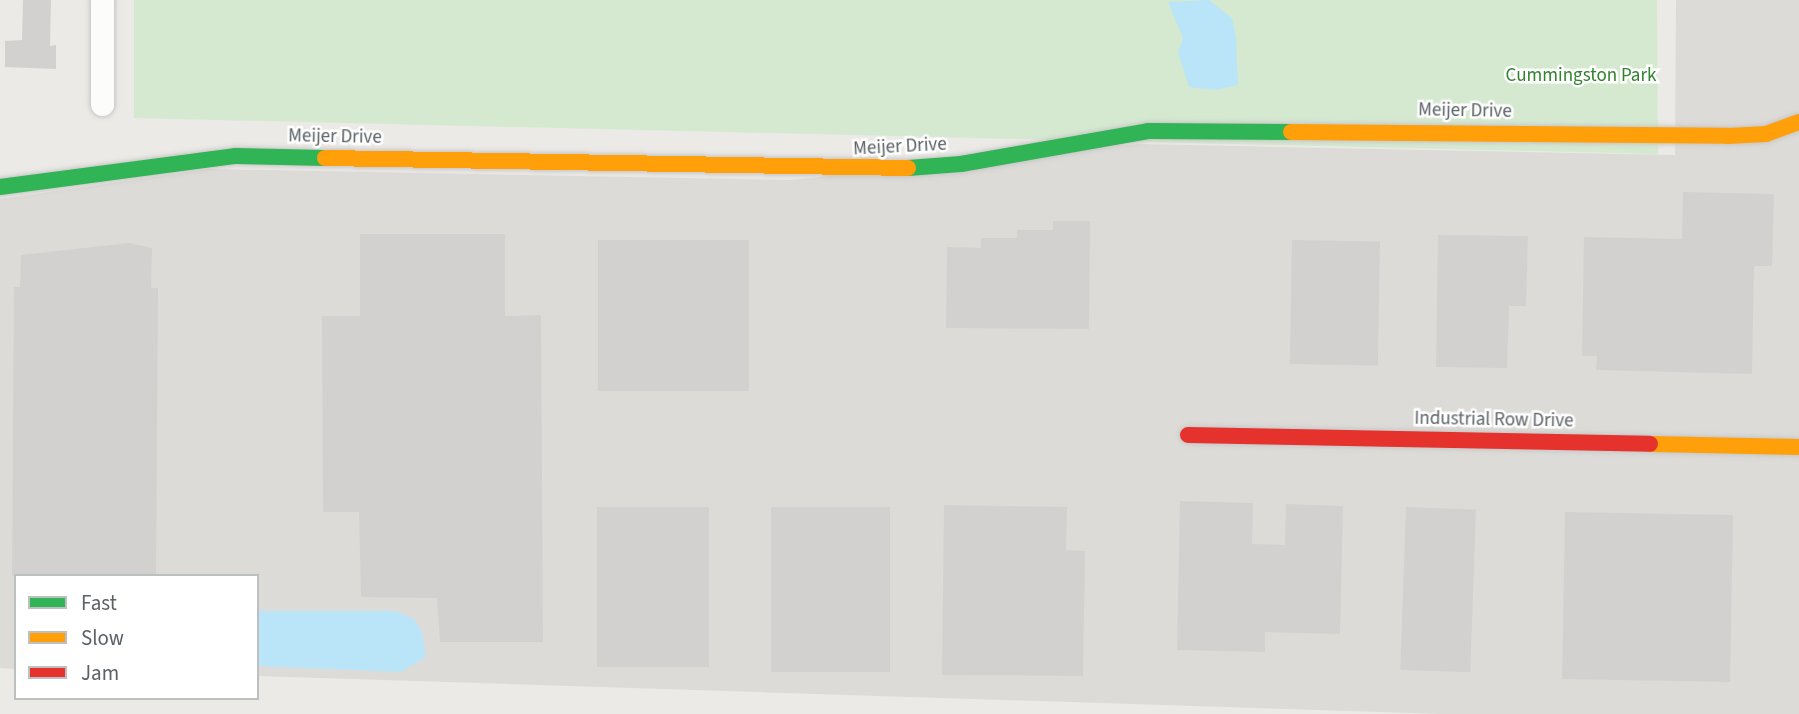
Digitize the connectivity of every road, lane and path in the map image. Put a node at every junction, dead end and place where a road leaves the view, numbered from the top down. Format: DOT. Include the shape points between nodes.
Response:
graph roads {
  1 [pos="102,0"];
  2 [pos="102,104"];
  3 [pos="1799,122"];
  4 [pos="0,187"];
  5 [pos="1188,435"];
  6 [pos="1799,447"];
  1 -- 2 [label="street"];
  3 -- 4 [label="street, Meijer Drive" via="1766,134 1728,136 1242,127 1148,131 961,164 862,171 236,156"];
  5 -- 6 [label="street, Industrial Row Drive"];
}
